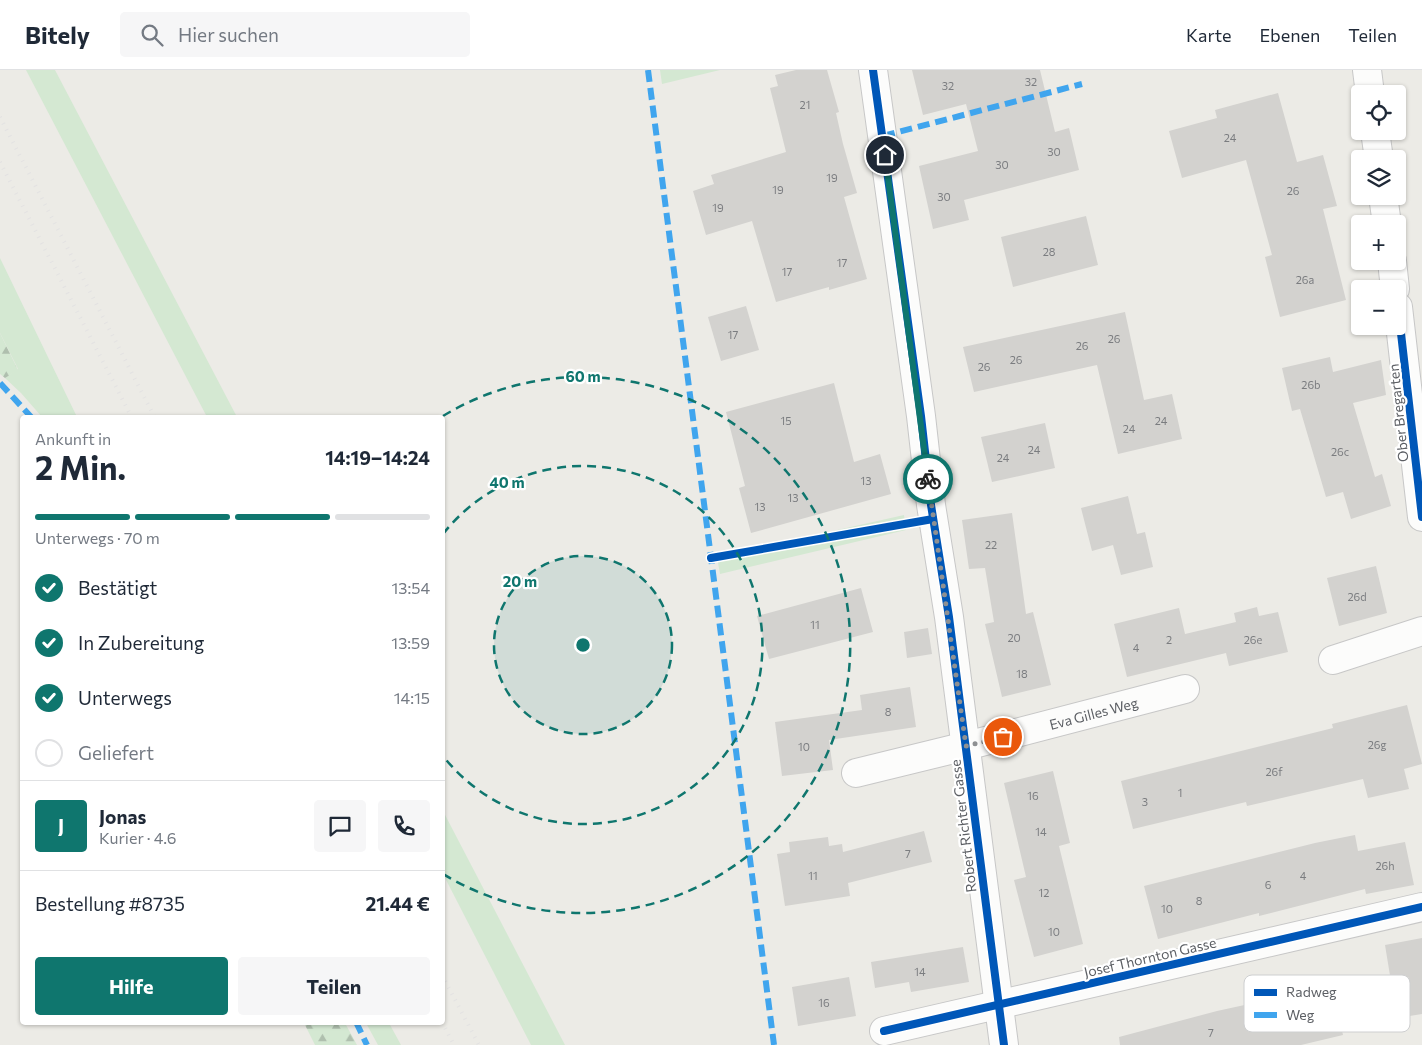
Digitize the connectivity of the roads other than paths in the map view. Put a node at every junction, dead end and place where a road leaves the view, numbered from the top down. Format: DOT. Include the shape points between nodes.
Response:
graph roads {
  1 [pos="873,70"];
  2 [pos="1367,70"];
  3 [pos="1369,85"];
  4 [pos="1401,335"];
  5 [pos="1422,516"];
  6 [pos="1422,631"];
  7 [pos="1333,660"];
  8 [pos="1185,689"];
  9 [pos="966,746"];
  10 [pos="856,773"];
  11 [pos="1422,907"];
  12 [pos="998,1005"];
  13 [pos="884,1031"];
  14 [pos="1004,1045"];
  1 -- 9 [label="street, Robert Richter Gasse"];
  2 -- 3 [label="street"];
  4 -- 5 [label="street, Ober Bregarten"];
  6 -- 7 [label="street"];
  8 -- 9 [label="street, Eva Gilles Weg"];
  9 -- 10 [label="street, Eva Gilles Weg"];
  9 -- 12 [label="street, Robert Richter Gasse"];
  11 -- 12 [label="street, Josef Thornton Gasse"];
  12 -- 13 [label="street, Josef Thornton Gasse"];
  12 -- 14 [label="street, Robert Richter Gasse"];
}
